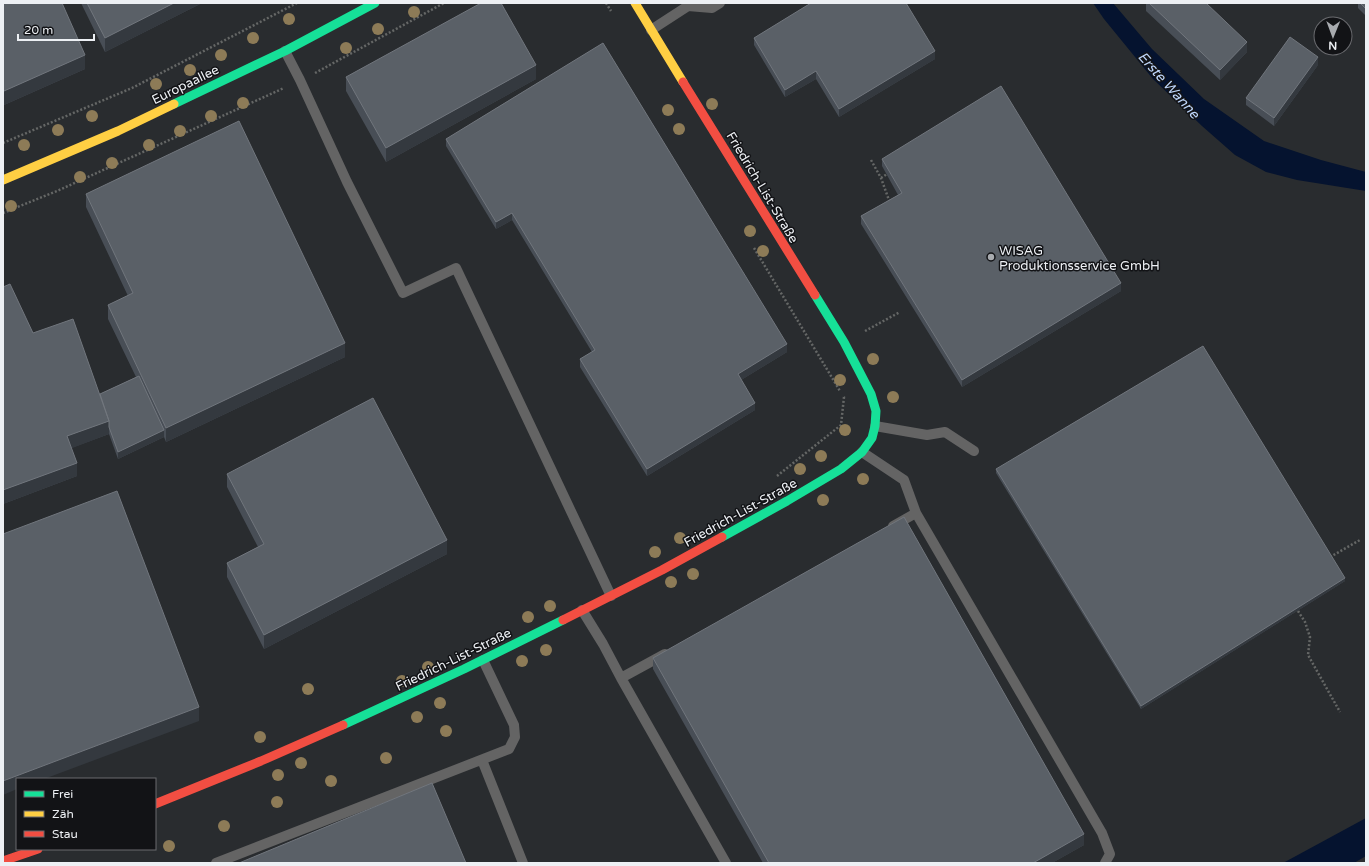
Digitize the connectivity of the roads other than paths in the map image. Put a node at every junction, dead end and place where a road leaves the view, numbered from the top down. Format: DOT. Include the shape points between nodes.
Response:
graph roads {
  1 [pos="375,3"];
  2 [pos="635,3"];
  3 [pos="720,3"];
  4 [pos="651,30"];
  5 [pos="285,51"];
  6 [pos="3,180"];
  7 [pos="875,426"];
  8 [pos="974,451"];
  9 [pos="862,452"];
  10 [pos="916,513"];
  11 [pos="882,532"];
  12 [pos="611,596"];
  13 [pos="582,610"];
  14 [pos="676,647"];
  15 [pos="482,660"];
  16 [pos="621,678"];
  17 [pos="482,760"];
  18 [pos="156,804"];
  19 [pos="35,850"];
  20 [pos="3,861"];
  21 [pos="216,863"];
  22 [pos="523,863"];
  23 [pos="726,863"];
  24 [pos="1105,863"];
  1 -- 5 [label="street, Europaallee"];
  2 -- 4 [label="street, Friedrich-List-Straße"];
  3 -- 4 [label="lane" via="712,8 688,6"];
  4 -- 7 [label="street, Friedrich-List-Straße" via="844,342 872,394 876,412"];
  5 -- 6 [label="street, Europaallee" via="118,131"];
  5 -- 12 [label="lane" via="403,293 456,268"];
  7 -- 8 [label="lane" via="927,435 945,432"];
  7 -- 9 [label="street, Friedrich-List-Straße" via="872,438"];
  9 -- 10 [label="lane" via="904,480"];
  9 -- 12 [label="street, Friedrich-List-Straße" via="841,469 787,501"];
  10 -- 11 [label="lane"];
  10 -- 24 [label="lane" via="1102,833 1110,854"];
  12 -- 13 [label="street, Friedrich-List-Straße"];
  13 -- 15 [label="street, Friedrich-List-Straße"];
  13 -- 16 [label="lane" via="604,644"];
  14 -- 16 [label="lane"];
  15 -- 17 [label="lane" via="514,725 515,737 509,749"];
  15 -- 18 [label="street, Friedrich-List-Straße" via="261,761"];
  16 -- 23 [label="lane"];
  17 -- 21 [label="lane"];
  17 -- 22 [label="lane"];
  19 -- 20 [label="street"];
}
